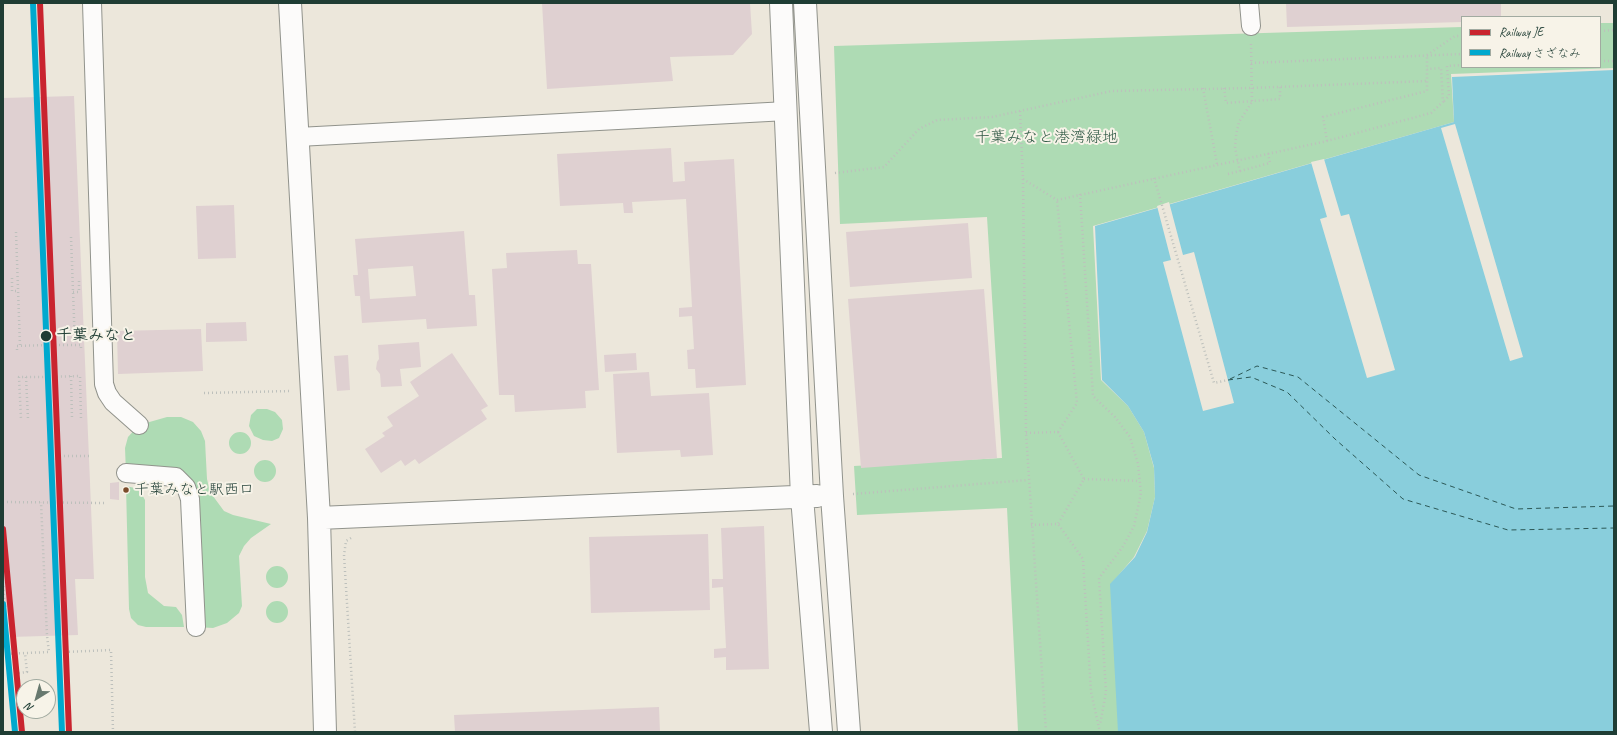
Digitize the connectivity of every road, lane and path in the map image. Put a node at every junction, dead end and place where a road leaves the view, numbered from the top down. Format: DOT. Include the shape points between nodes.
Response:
graph roads {
  1 [pos="92,3"];
  2 [pos="290,3"];
  3 [pos="781,3"];
  4 [pos="805,3"];
  5 [pos="1250,3"];
  6 [pos="1251,26"];
  7 [pos="1614,30"];
  8 [pos="1601,31"];
  9 [pos="1461,36"];
  10 [pos="1461,54"];
  11 [pos="1427,56"];
  12 [pos="1601,61"];
  13 [pos="1614,61"];
  14 [pos="1461,65"];
  15 [pos="1427,69"];
  16 [pos="1428,81"];
  17 [pos="1280,87"];
  18 [pos="1203,88"];
  19 [pos="1224,88"];
  20 [pos="1251,88"];
  21 [pos="1252,102"];
  22 [pos="1443,102"];
  23 [pos="787,111"];
  24 [pos="1020,111"];
  25 [pos="298,137"];
  26 [pos="1327,141"];
  27 [pos="1268,153"];
  28 [pos="1218,164"];
  29 [pos="1240,171"];
  30 [pos="830,174"];
  31 [pos="1228,174"];
  32 [pos="1154,178"];
  33 [pos="1023,180"];
  34 [pos="1080,194"];
  35 [pos="1057,200"];
  36 [pos="16,232"];
  37 [pos="71,237"];
  38 [pos="12,278"];
  39 [pos="79,280"];
  40 [pos="19,291"];
  41 [pos="73,292"];
  42 [pos="75,344"];
  43 [pos="47,345"];
  44 [pos="20,346"];
  45 [pos="81,348"];
  46 [pos="17,350"];
  47 [pos="71,376"];
  48 [pos="26,377"];
  49 [pos="49,377"];
  50 [pos="1228,380"];
  51 [pos="292,391"];
  52 [pos="204,393"];
  53 [pos="72,418"];
  54 [pos="21,419"];
  55 [pos="28,419"];
  56 [pos="81,419"];
  57 [pos="139,425"];
  58 [pos="1058,432"];
  59 [pos="1026,433"];
  60 [pos="52,456"];
  61 [pos="88,456"];
  62 [pos="126,473"];
  63 [pos="1084,479"];
  64 [pos="1028,480"];
  65 [pos="1140,481"];
  66 [pos="840,495"];
  67 [pos="802,497"];
  68 [pos="3,502"];
  69 [pos="41,502"];
  70 [pos="53,502"];
  71 [pos="104,503"];
  72 [pos="319,518"];
  73 [pos="1058,524"];
  74 [pos="1032,525"];
  75 [pos="354,536"];
  76 [pos="3,582"];
  77 [pos="3,611"];
  78 [pos="196,627"];
  79 [pos="5,630"];
  80 [pos="65,652"];
  81 [pos="25,653"];
  82 [pos="3,654"];
  83 [pos="3,675"];
  84 [pos="1100,725"];
  85 [pos="113,732"];
  86 [pos="325,732"];
  87 [pos="354,732"];
  88 [pos="821,732"];
  89 [pos="849,732"];
  90 [pos="1046,732"];
  91 [pos="1100,732"];
  1 -- 57 [label="street" via="104,384 113,402"];
  2 -- 25 [label="street"];
  3 -- 23 [label="street"];
  4 -- 66 [label="street"];
  5 -- 6 [label="street"];
  7 -- 8 [label="path"];
  9 -- 11 [label="path" via="1455,36"];
  10 -- 11 [label="path"];
  11 -- 15 [label="path"];
  11 -- 20 [label="path" via="1251,63"];
  12 -- 13 [label="path"];
  14 -- 22 [label="path" via="1447,66 1449,96"];
  15 -- 16 [label="path"];
  15 -- 22 [label="path" via="1441,68"];
  16 -- 17 [label="path"];
  16 -- 26 [label="path" via="1427,91 1323,117"];
  17 -- 20 [label="path"];
  17 -- 21 [label="path" via="1280,99"];
  18 -- 19 [label="path"];
  18 -- 24 [label="path" via="1112,91"];
  18 -- 28 [label="path"];
  19 -- 20 [label="path"];
  19 -- 21 [label="path" via="1226,103"];
  20 -- 21 [label="path"];
  21 -- 29 [label="path, bridge" via="1239,122 1236,135 1235,148"];
  22 -- 26 [label="path" via="1431,113"];
  23 -- 25 [label="street"];
  23 -- 67 [label="street"];
  24 -- 30 [label="path" via="992,117 937,120 919,129 884,167"];
  24 -- 33 [label="path"];
  25 -- 72 [label="street"];
  26 -- 27 [label="path"];
  27 -- 28 [label="path"];
  27 -- 29 [label="path" via="1270,163"];
  28 -- 32 [label="path"];
  29 -- 31 [label="path, bridge"];
  32 -- 34 [label="path"];
  32 -- 50 [label="path" via="1214,383"];
  33 -- 35 [label="path"];
  33 -- 59 [label="path"];
  34 -- 35 [label="path"];
  34 -- 65 [label="path" via="1093,396 1115,417 1130,437"];
  35 -- 58 [label="path" via="1077,403"];
  36 -- 40 [label="path"];
  37 -- 41 [label="path"];
  38 -- 40 [label="path" via="12,291"];
  39 -- 41 [label="path" via="79,292"];
  40 -- 44 [label="path"];
  41 -- 42 [label="path"];
  42 -- 43 [label="path"];
  42 -- 45 [label="path" via="81,345"];
  43 -- 44 [label="path"];
  43 -- 49 [label="path"];
  44 -- 46 [label="path" via="17,346"];
  47 -- 49 [label="path"];
  47 -- 53 [label="path"];
  47 -- 56 [label="path" via="80,376"];
  48 -- 49 [label="path"];
  48 -- 54 [label="path" via="20,377"];
  48 -- 55 [label="path"];
  49 -- 60 [label="path"];
  51 -- 52 [label="path"];
  58 -- 59 [label="path"];
  58 -- 63 [label="path"];
  59 -- 64 [label="path"];
  60 -- 61 [label="path"];
  60 -- 70 [label="path"];
  62 -- 78 [label="street" via="176,477 186,487 190,499"];
  63 -- 65 [label="path"];
  63 -- 73 [label="path"];
  64 -- 66 [label="path"];
  64 -- 74 [label="path"];
  65 -- 84 [label="path" via="1141,493 1134,526 1122,548 1099,578 1106,692"];
  66 -- 67 [label="street"];
  66 -- 89 [label="street"];
  67 -- 72 [label="street"];
  67 -- 88 [label="street"];
  68 -- 69 [label="path"];
  69 -- 70 [label="path"];
  69 -- 81 [label="path" via="49,652"];
  70 -- 71 [label="path"];
  72 -- 86 [label="street"];
  73 -- 74 [label="path"];
  73 -- 84 [label="path" via="1083,559 1091,692"];
  74 -- 90 [label="path"];
  75 -- 87 [label="path" via="346,542 344,555"];
  76 -- 77 [label="path"];
  77 -- 79 [label="path, bridge"];
  80 -- 85 [label="path" via="111,650"];
  81 -- 82 [label="path"];
  81 -- 83 [label="path" via="27,672"];
  84 -- 91 [label="path"];
}
